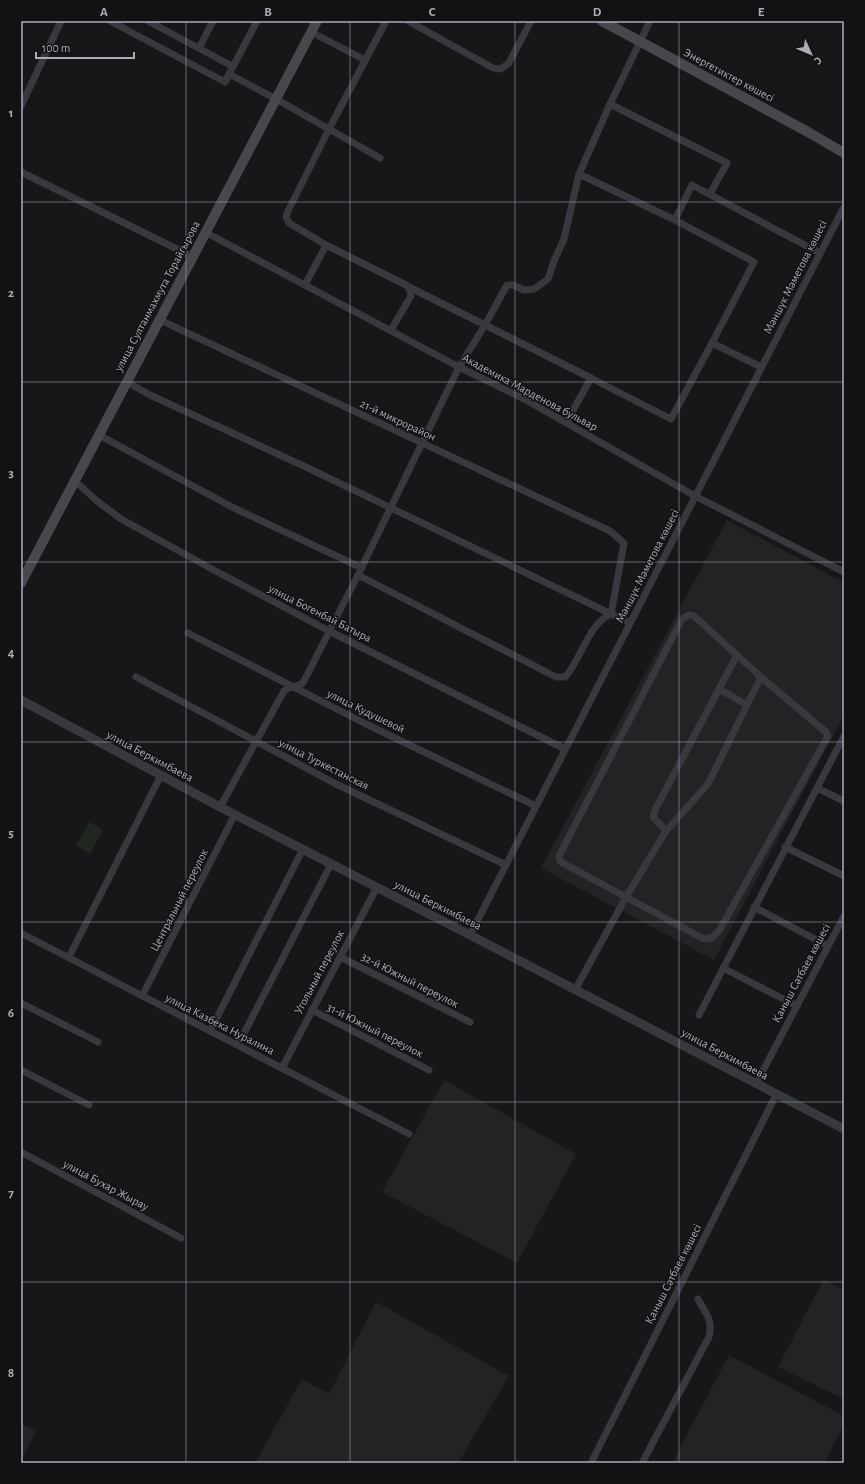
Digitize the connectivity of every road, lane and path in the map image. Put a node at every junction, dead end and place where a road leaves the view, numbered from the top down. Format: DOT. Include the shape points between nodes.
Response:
graph roads {
  1 [pos="61,21"];
  2 [pos="110,21"];
  3 [pos="148,21"];
  4 [pos="213,21"];
  5 [pos="257,21"];
  6 [pos="316,21"];
  7 [pos="386,21"];
  8 [pos="408,21"];
  9 [pos="531,21"];
  10 [pos="602,21"];
  11 [pos="650,21"];
  12 [pos="311,32"];
  13 [pos="640,42"];
  14 [pos="199,48"];
  15 [pos="365,60"];
  16 [pos="232,66"];
  17 [pos="228,74"];
  18 [pos="276,99"];
  19 [pos="610,104"];
  20 [pos="21,106"];
  21 [pos="328,129"];
  22 [pos="844,153"];
  23 [pos="380,158"];
  24 [pos="21,172"];
  25 [pos="579,174"];
  26 [pos="710,194"];
  27 [pos="844,207"];
  28 [pos="675,220"];
  29 [pos="205,232"];
  30 [pos="326,245"];
  31 [pos="820,253"];
  32 [pos="193,257"];
  33 [pos="305,285"];
  34 [pos="406,285"];
  35 [pos="160,320"];
  36 [pos="484,325"];
  37 [pos="390,330"];
  38 [pos="712,343"];
  39 [pos="459,367"];
  40 [pos="761,368"];
  41 [pos="591,378"];
  42 [pos="127,382"];
  43 [pos="566,423"];
  44 [pos="99,435"];
  45 [pos="422,443"];
  46 [pos="75,482"];
  47 [pos="694,496"];
  48 [pos="391,508"];
  49 [pos="362,568"];
  50 [pos="844,572"];
  51 [pos="358,575"];
  52 [pos="21,583"];
  53 [pos="611,614"];
  54 [pos="630,623"];
  55 [pos="329,631"];
  56 [pos="188,633"];
  57 [pos="737,655"];
  58 [pos="136,677"];
  59 [pos="761,677"];
  60 [pos="291,686"];
  61 [pos="719,689"];
  62 [pos="21,700"];
  63 [pos="748,705"];
  64 [pos="844,736"];
  65 [pos="257,741"];
  66 [pos="565,750"];
  67 [pos="161,775"];
  68 [pos="817,788"];
  69 [pos="844,801"];
  70 [pos="536,806"];
  71 [pos="220,807"];
  72 [pos="235,814"];
  73 [pos="666,831"];
  74 [pos="785,847"];
  75 [pos="303,849"];
  76 [pos="332,864"];
  77 [pos="506,865"];
  78 [pos="844,876"];
  79 [pos="376,887"];
  80 [pos="626,897"];
  81 [pos="754,907"];
  82 [pos="844,916"];
  83 [pos="21,933"];
  84 [pos="470,934"];
  85 [pos="828,946"];
  86 [pos="69,957"];
  87 [pos="340,957"];
  88 [pos="723,968"];
  89 [pos="575,990"];
  90 [pos="142,996"];
  91 [pos="21,1003"];
  92 [pos="797,1006"];
  93 [pos="312,1010"];
  94 [pos="699,1015"];
  95 [pos="470,1022"];
  96 [pos="210,1031"];
  97 [pos="98,1042"];
  98 [pos="238,1045"];
  99 [pos="282,1068"];
  100 [pos="21,1070"];
  101 [pos="429,1070"];
  102 [pos="756,1084"];
  103 [pos="776,1095"];
  104 [pos="89,1105"];
  105 [pos="844,1130"];
  106 [pos="409,1134"];
  107 [pos="21,1152"];
  108 [pos="181,1238"];
  109 [pos="698,1299"];
  110 [pos="591,1463"];
  111 [pos="642,1463"];
  1 -- 20 [label="street"];
  2 -- 17 [label="street" via="225,82"];
  3 -- 14 [label="street"];
  4 -- 14 [label="street"];
  5 -- 16 [label="street"];
  6 -- 12 [label="main road, улица Султанмахмута Торайгырова"];
  7 -- 15 [label="street"];
  8 -- 9 [label="street" via="493,68 501,69 508,63"];
  10 -- 13 [label="main road, Энергетиктер көшесі"];
  11 -- 13 [label="street"];
  12 -- 15 [label="street"];
  12 -- 18 [label="main road, улица Султанмахмута Торайгырова"];
  13 -- 19 [label="street"];
  13 -- 22 [label="main road, Энергетиктер көшесі"];
  14 -- 16 [label="street"];
  15 -- 21 [label="street"];
  16 -- 17 [label="street"];
  17 -- 18 [label="street"];
  18 -- 21 [label="street"];
  18 -- 29 [label="main road, улица Султанмахмута Торайгырова"];
  19 -- 25 [label="street"];
  19 -- 26 [label="street" via="727,164"];
  21 -- 23 [label="street"];
  21 -- 30 [label="street" via="286,217 289,223"];
  24 -- 32 [label="street"];
  25 -- 28 [label="street"];
  25 -- 36 [label="street" via="564,239 548,279 534,289 524,290 507,285"];
  26 -- 28 [label="street" via="692,184"];
  26 -- 31 [label="street"];
  27 -- 31 [label="street, Мәншүк Мәметова көшесі"];
  28 -- 38 [label="street" via="754,262"];
  29 -- 32 [label="main road, улица Султанмахмута Торайгырова"];
  29 -- 33 [label="street, Академика Марденова бульвар"];
  30 -- 33 [label="street"];
  30 -- 34 [label="street"];
  31 -- 40 [label="street, Мәншүк Мәметова көшесі"];
  32 -- 35 [label="main road, улица Султанмахмута Торайгырова"];
  33 -- 37 [label="street, Академика Марденова бульвар"];
  34 -- 36 [label="street"];
  34 -- 37 [label="street" via="411,296"];
  35 -- 42 [label="main road, улица Султанмахмута Торайгырова"];
  35 -- 45 [label="street, 21-й микрорайон"];
  36 -- 39 [label="street"];
  36 -- 41 [label="street"];
  37 -- 39 [label="street, Академика Марденова бульвар"];
  38 -- 40 [label="street"];
  38 -- 41 [label="street" via="671,419"];
  39 -- 43 [label="street, Академика Марденова бульвар"];
  39 -- 45 [label="street"];
  40 -- 47 [label="street, Мәншүк Мәметова көшесі"];
  41 -- 43 [label="street"];
  42 -- 44 [label="main road, улица Султанмахмута Торайгырова"];
  42 -- 48 [label="street"];
  43 -- 47 [label="street, Академика Марденова бульвар"];
  44 -- 46 [label="main road, улица Султанмахмута Торайгырова"];
  44 -- 49 [label="street" via="232,507"];
  45 -- 48 [label="street"];
  45 -- 53 [label="street, 21-й микрорайон" via="610,531 624,543"];
  46 -- 52 [label="main road, улица Султанмахмута Торайгырова"];
  46 -- 55 [label="street, улица Богенбай Батыра" via="121,519"];
  47 -- 50 [label="street, Академика Марденова бульвар"];
  47 -- 54 [label="street, Мәншүк Мәметова көшесі"];
  48 -- 49 [label="street"];
  48 -- 53 [label="street"];
  49 -- 51 [label="street"];
  51 -- 53 [label="street" via="556,677 565,677 586,641 603,618"];
  51 -- 55 [label="street"];
  53 -- 54 [label="street"];
  54 -- 66 [label="street, Мәншүк Мәметова көшесі"];
  55 -- 60 [label="street" via="303,683"];
  55 -- 66 [label="street, улица Богенбай Батыра"];
  56 -- 60 [label="street, улица Кудушевой"];
  57 -- 59 [label="street"];
  57 -- 61 [label="street"];
  57 -- 80 [label="street" via="694,616 689,615 682,619 560,854 561,862"];
  58 -- 65 [label="street, улица Туркестанская"];
  59 -- 63 [label="street"];
  59 -- 80 [label="street" via="828,736 719,931 711,938 704,939"];
  60 -- 65 [label="street" via="284,691"];
  60 -- 70 [label="street, улица Кудушевой"];
  61 -- 63 [label="street"];
  61 -- 73 [label="street" via="655,810 653,817"];
  62 -- 67 [label="street, улица Беркимбаева"];
  63 -- 73 [label="street" via="708,784"];
  64 -- 68 [label="street"];
  65 -- 71 [label="street"];
  65 -- 77 [label="street, улица Туркестанская" via="336,784"];
  66 -- 70 [label="street, Мәншүк Мәметова көшесі"];
  67 -- 71 [label="street, улица Беркимбаева"];
  67 -- 86 [label="street"];
  68 -- 69 [label="street"];
  68 -- 74 [label="street"];
  70 -- 77 [label="street, Мәншүк Мәметова көшесі"];
  71 -- 72 [label="street, улица Беркимбаева"];
  72 -- 75 [label="street, улица Беркимбаева"];
  72 -- 90 [label="street, Центральный переулок"];
  73 -- 80 [label="street"];
  74 -- 78 [label="street"];
  74 -- 81 [label="street"];
  75 -- 76 [label="street, улица Беркимбаева"];
  75 -- 96 [label="street"];
  76 -- 79 [label="street, улица Беркимбаева"];
  76 -- 98 [label="street"];
  77 -- 84 [label="street, Мәншүк Мәметова көшесі"];
  79 -- 84 [label="street, улица Беркимбаева"];
  79 -- 87 [label="street, Угольный переулок"];
  80 -- 89 [label="street"];
  81 -- 85 [label="street"];
  81 -- 88 [label="street"];
  82 -- 85 [label="street, Қаныш Сәтбаев көшесі"];
  83 -- 86 [label="street, улица Казбека Нуралина"];
  84 -- 89 [label="street, улица Беркимбаева"];
  85 -- 92 [label="street, Қаныш Сәтбаев көшесі"];
  86 -- 90 [label="street, улица Казбека Нуралина"];
  87 -- 93 [label="street, Угольный переулок"];
  87 -- 95 [label="street, 32-й Южный переулок"];
  88 -- 92 [label="street"];
  88 -- 94 [label="street"];
  89 -- 102 [label="street, улица Беркимбаева"];
  90 -- 96 [label="street, улица Казбека Нуралина"];
  91 -- 97 [label="street"];
  92 -- 102 [label="street, Қаныш Сәтбаев көшесі"];
  93 -- 99 [label="street, Угольный переулок"];
  93 -- 101 [label="street, 31-й Южный переулок"];
  96 -- 98 [label="street, улица Казбека Нуралина"];
  98 -- 99 [label="street, улица Казбека Нуралина"];
  99 -- 106 [label="street, улица Казбека Нуралина"];
  100 -- 104 [label="street"];
  102 -- 103 [label="street, улица Беркимбаева"];
  103 -- 105 [label="street, улица Беркимбаева"];
  103 -- 110 [label="street, Қаныш Сәтбаев көшесі"];
  107 -- 108 [label="street, улица Бухар Жырау"];
  109 -- 111 [label="street" via="710,1320 709,1337"];
}
